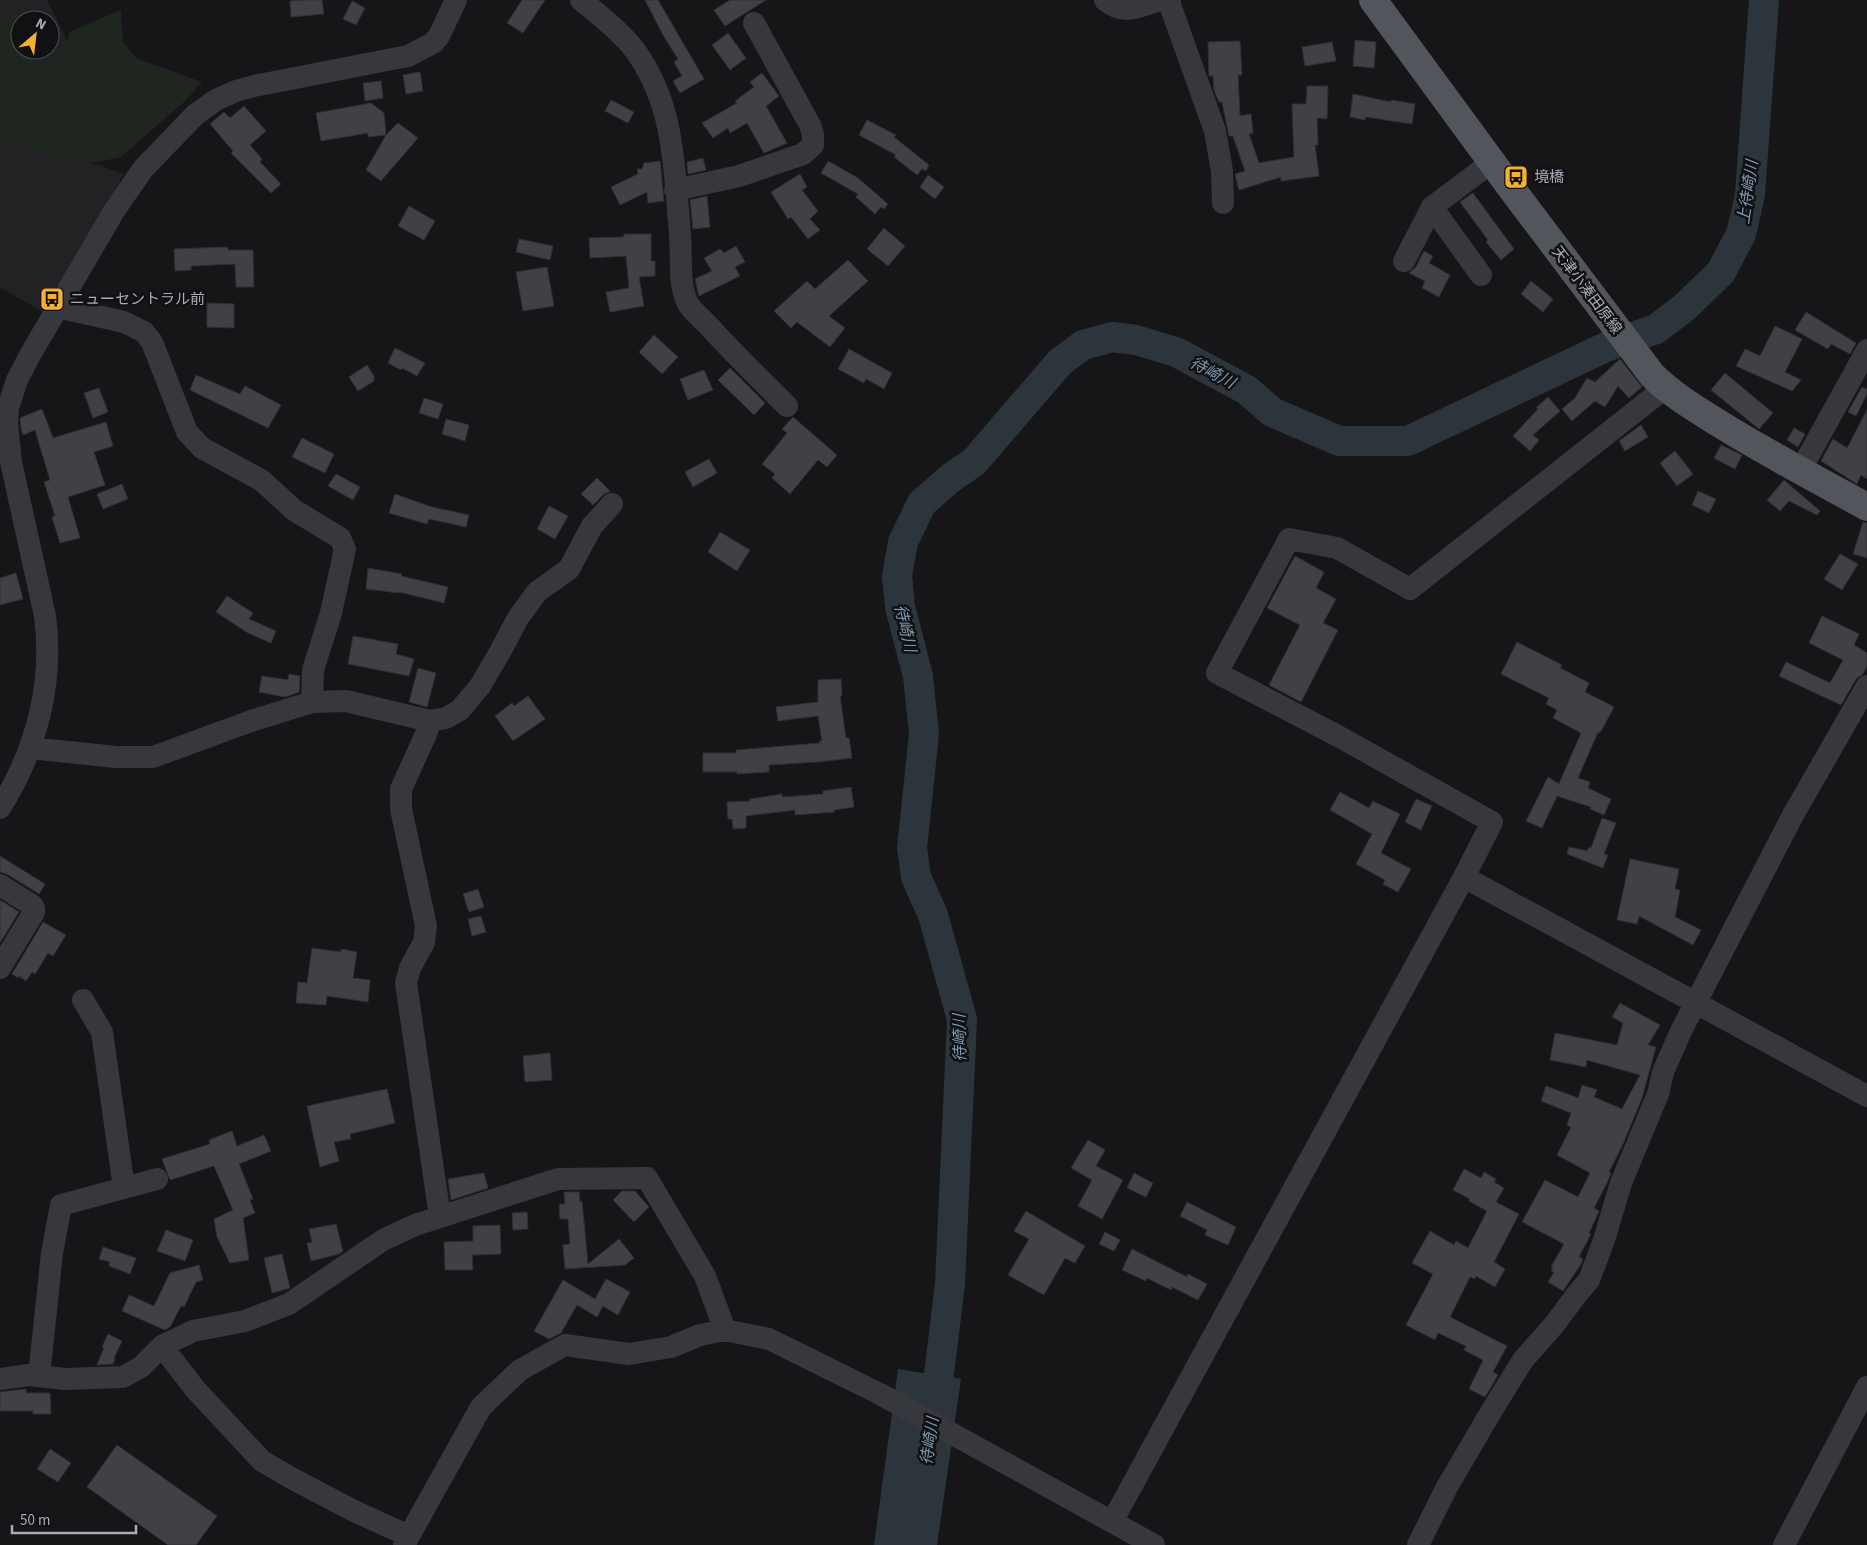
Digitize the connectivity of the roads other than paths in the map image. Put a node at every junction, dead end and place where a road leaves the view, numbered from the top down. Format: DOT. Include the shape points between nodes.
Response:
graph roads {
  1 [pos="456,0"];
  2 [pos="581,0"];
  3 [pos="1105,0"];
  4 [pos="1160,0"];
  5 [pos="1170,0"];
  6 [pos="1373,0"];
  7 [pos="754,23"];
  8 [pos="1492,162"];
  9 [pos="676,190"];
  10 [pos="1223,203"];
  11 [pos="1432,208"];
  12 [pos="1404,261"];
  13 [pos="1482,275"];
  14 [pos="58,307"];
  15 [pos="1867,350"];
  16 [pos="1665,388"];
  17 [pos="787,406"];
  18 [pos="6,464"];
  19 [pos="1800,471"];
  20 [pos="612,504"];
  21 [pos="1867,507"];
  22 [pos="1867,686"];
  23 [pos="312,702"];
  24 [pos="430,721"];
  25 [pos="30,748"];
  26 [pos="9,776"];
  27 [pos="0,808"];
  28 [pos="1464,877"];
  29 [pos="0,885"];
  30 [pos="0,968"];
  31 [pos="83,1000"];
  32 [pos="1695,1002"];
  33 [pos="1867,1096"];
  34 [pos="157,1179"];
  35 [pos="124,1188"];
  36 [pos="440,1217"];
  37 [pos="725,1330"];
  38 [pos="162,1346"];
  39 [pos="38,1376"];
  40 [pos="0,1379"];
  41 [pos="1867,1387"];
  42 [pos="1112,1522"];
  43 [pos="406,1541"];
  44 [pos="1154,1545"];
  45 [pos="1418,1545"];
  46 [pos="1784,1545"];
  1 -- 14 [label="street" via="434,43 408,56 236,91 195,115 143,168"];
  2 -- 9 [label="street" via="625,38 647,69 668,123"];
  3 -- 4 [label="street" via="1112,6 1127,10"];
  5 -- 10 [label="street" via="1215,131 1222,170"];
  6 -- 8 [label="main road, 天津小湊田原線"];
  7 -- 9 [label="street" via="810,125 813,145 803,154 739,176"];
  8 -- 11 [label="street"];
  8 -- 16 [label="main road, 天津小湊田原線" via="1640,361"];
  9 -- 17 [label="street" via="683,288 688,303"];
  11 -- 12 [label="street"];
  11 -- 13 [label="street"];
  14 -- 18 [label="street" via="13,389 8,408"];
  14 -- 23 [label="street" via="124,322 144,332 152,342 187,432 202,448 261,480 294,510 340,538 346,549 313,670"];
  15 -- 19 [label="street"];
  16 -- 19 [label="main road, 天津小湊田原線"];
  16 -- 28 [label="street" via="1410,588 1337,548 1289,539 1217,672 1492,822"];
  18 -- 25 [label="street" via="28,541 48,634 46,687"];
  19 -- 21 [label="main road, 天津小湊田原線"];
  20 -- 24 [label="street" via="592,526 568,570 537,592 527,605 480,686 460,710 446,718"];
  22 -- 32 [label="street" via="1793,815"];
  23 -- 24 [label="street" via="346,701"];
  23 -- 25 [label="street" via="153,757 116,757"];
  24 -- 36 [label="street" via="401,789 401,810 426,926 424,942 406,983"];
  25 -- 26 [label="street"];
  26 -- 27 [label="street"];
  28 -- 32 [label="street"];
  28 -- 42 [label="street"];
  29 -- 30 [label="street" via="34,908"];
  31 -- 35 [label="street" via="102,1032"];
  32 -- 33 [label="street"];
  32 -- 45 [label="street" via="1663,1072 1658,1094 1621,1183 1589,1280 1523,1360 1457,1470"];
  34 -- 35 [label="street"];
  35 -- 39 [label="street" via="62,1205 52,1253"];
  36 -- 37 [label="street" via="558,1179 647,1178 705,1276"];
  36 -- 38 [label="street" via="383,1240 289,1304 245,1321 193,1331"];
  37 -- 42 [label="street" via="769,1339 880,1394"];
  37 -- 43 [label="street" via="700,1335 671,1347 629,1354 565,1345 520,1370 481,1407"];
  38 -- 39 [label="street" via="141,1368 123,1377"];
  38 -- 43 [label="street" via="195,1390 262,1461"];
  39 -- 40 [label="street"];
  41 -- 46 [label="street"];
  42 -- 44 [label="street"];
}
